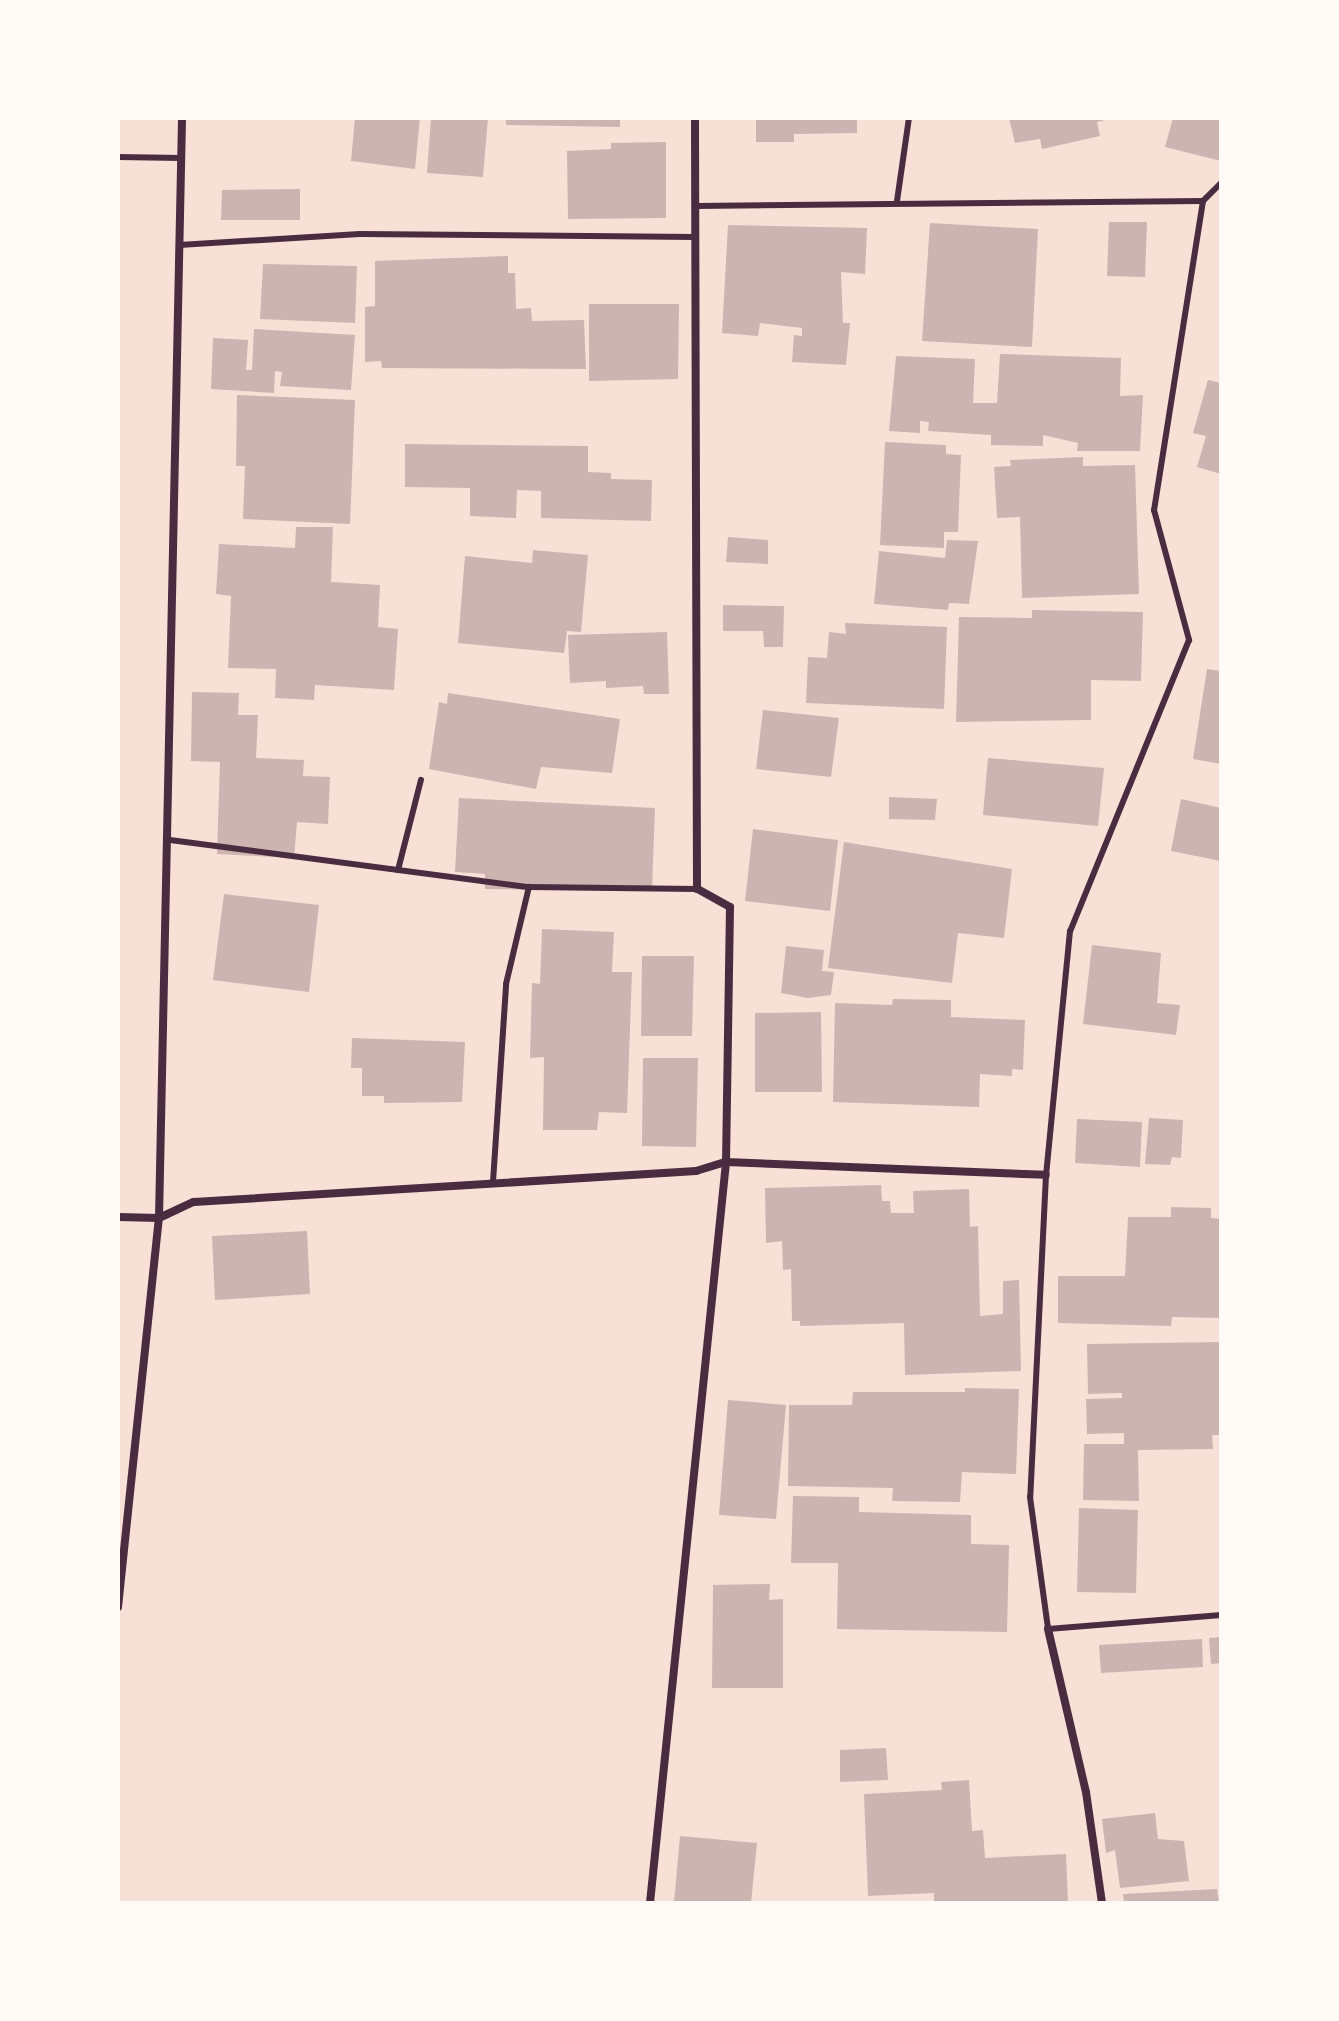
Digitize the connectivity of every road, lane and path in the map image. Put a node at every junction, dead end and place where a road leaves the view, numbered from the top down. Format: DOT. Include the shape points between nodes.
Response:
graph roads {
  1 [pos="182,118"];
  2 [pos="695,118"];
  3 [pos="909,118"];
  4 [pos="118,157"];
  5 [pos="181,158"];
  6 [pos="1221,183"];
  7 [pos="897,201"];
  8 [pos="1203,201"];
  9 [pos="696,206"];
  10 [pos="695,237"];
  11 [pos="179,245"];
  12 [pos="421,780"];
  13 [pos="170,840"];
  14 [pos="398,870"];
  15 [pos="529,887"];
  16 [pos="697,889"];
  17 [pos="726,1162"];
  18 [pos="1046,1175"];
  19 [pos="493,1182"];
  20 [pos="118,1217"];
  21 [pos="159,1218"];
  22 [pos="118,1607"];
  23 [pos="1221,1615"];
  24 [pos="1048,1629"];
  25 [pos="650,1903"];
  26 [pos="1102,1903"];
  1 -- 5 [label="street"];
  2 -- 9 [label="street"];
  3 -- 7 [label="lane"];
  4 -- 5 [label="lane"];
  5 -- 11 [label="street"];
  6 -- 8 [label="lane"];
  7 -- 8 [label="lane"];
  7 -- 9 [label="lane"];
  8 -- 18 [label="lane" via="1154,510 1189,640 1070,931"];
  9 -- 10 [label="street"];
  10 -- 11 [label="lane" via="360,234"];
  10 -- 16 [label="street"];
  11 -- 13 [label="street"];
  12 -- 14 [label="lane"];
  13 -- 14 [label="lane"];
  13 -- 21 [label="street"];
  14 -- 15 [label="lane"];
  15 -- 16 [label="lane"];
  15 -- 19 [label="lane" via="506,984"];
  16 -- 17 [label="street" via="730,907"];
  17 -- 18 [label="street"];
  17 -- 19 [label="street" via="696,1171"];
  17 -- 25 [label="street"];
  18 -- 24 [label="lane" via="1030,1497"];
  19 -- 21 [label="street" via="194,1202"];
  20 -- 21 [label="street"];
  21 -- 22 [label="street"];
  23 -- 24 [label="lane"];
  24 -- 26 [label="street" via="1086,1792"];
}
